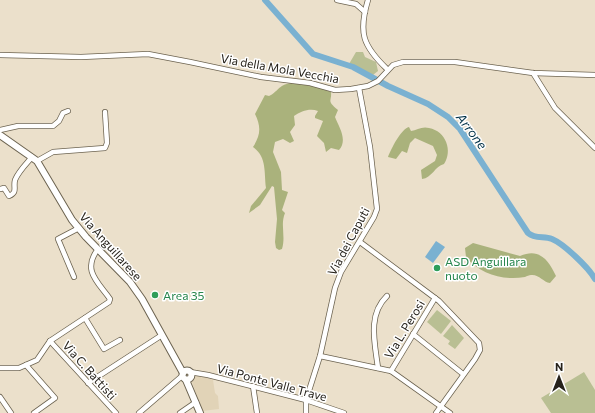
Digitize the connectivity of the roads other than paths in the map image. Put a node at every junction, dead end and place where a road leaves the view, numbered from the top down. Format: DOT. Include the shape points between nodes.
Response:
graph roads {
  1 [pos="337,0"];
  2 [pos="368,0"];
  3 [pos="365,12"];
  4 [pos="0,55"];
  5 [pos="387,69"];
  6 [pos="533,73"];
  7 [pos="595,74"];
  8 [pos="359,88"];
  9 [pos="68,111"];
  10 [pos="105,112"];
  11 [pos="0,130"];
  12 [pos="0,135"];
  13 [pos="595,148"];
  14 [pos="35,159"];
  15 [pos="2,189"];
  16 [pos="79,228"];
  17 [pos="360,242"];
  18 [pos="98,249"];
  19 [pos="74,277"];
  20 [pos="387,296"];
  21 [pos="435,298"];
  22 [pos="85,318"];
  23 [pos="413,334"];
  24 [pos="162,335"];
  25 [pos="120,340"];
  26 [pos="50,341"];
  27 [pos="320,356"];
  28 [pos="26,365"];
  29 [pos="0,368"];
  30 [pos="378,368"];
  31 [pos="391,371"];
  32 [pos="463,374"];
  33 [pos="187,376"];
  34 [pos="88,383"];
  35 [pos="253,386"];
  36 [pos="0,397"];
  37 [pos="306,400"];
  38 [pos="196,402"];
  39 [pos="440,407"];
  40 [pos="11,413"];
  41 [pos="34,413"];
  42 [pos="116,413"];
  43 [pos="139,413"];
  44 [pos="180,413"];
  45 [pos="200,413"];
  46 [pos="257,413"];
  47 [pos="306,413"];
  48 [pos="344,413"];
  49 [pos="436,413"];
  50 [pos="450,413"];
  1 -- 3 [label="street" via="356,4"];
  2 -- 3 [label="street"];
  3 -- 5 [label="street" via="363,28 366,43 373,55"];
  4 -- 8 [label="street, Via della Mola Vecchia" via="81,57 148,54 261,77 310,83 335,90"];
  5 -- 6 [label="street" via="403,62 441,62"];
  5 -- 8 [label="street, Via della Mola Vecchia" via="378,80"];
  6 -- 7 [label="street"];
  6 -- 13 [label="street" via="555,108"];
  8 -- 17 [label="street, Via dei Caputi" via="370,147 377,210"];
  9 -- 11 [label="street" via="63,113 53,126 18,126"];
  10 -- 14 [label="street" via="105,148 53,152"];
  12 -- 14 [label="main road, Via Anguillarese"];
  14 -- 15 [label="street" via="16,179 16,189 13,193 9,196"];
  14 -- 16 [label="main road, Via Anguillarese"];
  16 -- 18 [label="main road, Via Anguillarese"];
  16 -- 19 [label="street" via="58,238"];
  17 -- 21 [label="street"];
  17 -- 27 [label="street, Via dei Caputi" via="341,272 335,288"];
  18 -- 22 [label="street" via="91,260 90,269 110,300"];
  18 -- 24 [label="main road, Via Anguillarese" via="130,282"];
  20 -- 30 [label="street" via="382,300 374,318"];
  21 -- 23 [label="street, Via L. Perosi"];
  21 -- 32 [label="street" via="480,343 478,353"];
  22 -- 25 [label="street" via="104,349"];
  22 -- 26 [label="street"];
  23 -- 31 [label="street, Via L. Perosi"];
  23 -- 32 [label="street"];
  24 -- 33 [label="main road, Via Anguillarese"];
  24 -- 34 [label="street"];
  26 -- 28 [label="street" via="37,360"];
  26 -- 34 [label="street, Via C. Battisti"];
  27 -- 30 [label="street"];
  27 -- 37 [label="street, Via dei Caputi"];
  28 -- 29 [label="street" via="19,368"];
  28 -- 41 [label="street" via="55,398"];
  30 -- 31 [label="street"];
  31 -- 39 [label="street"];
  32 -- 39 [label="street"];
  33 -- 35 [label="street, Via Ponte Valle Trave"];
  33 -- 38 [label="main road, Via Anguillarese"];
  33 -- 43 [label="street"];
  34 -- 42 [label="street, Via C. Battisti"];
  35 -- 37 [label="street, Via Ponte Valle Trave"];
  35 -- 46 [label="street"];
  36 -- 40 [label="street"];
  37 -- 47 [label="street, Via dei Caputi"];
  37 -- 48 [label="street, Via Ponte Valle Trave"];
  38 -- 44 [label="street"];
  38 -- 45 [label="main road, Via Anguillarese"];
  39 -- 49 [label="street"];
  39 -- 50 [label="street"];
}
